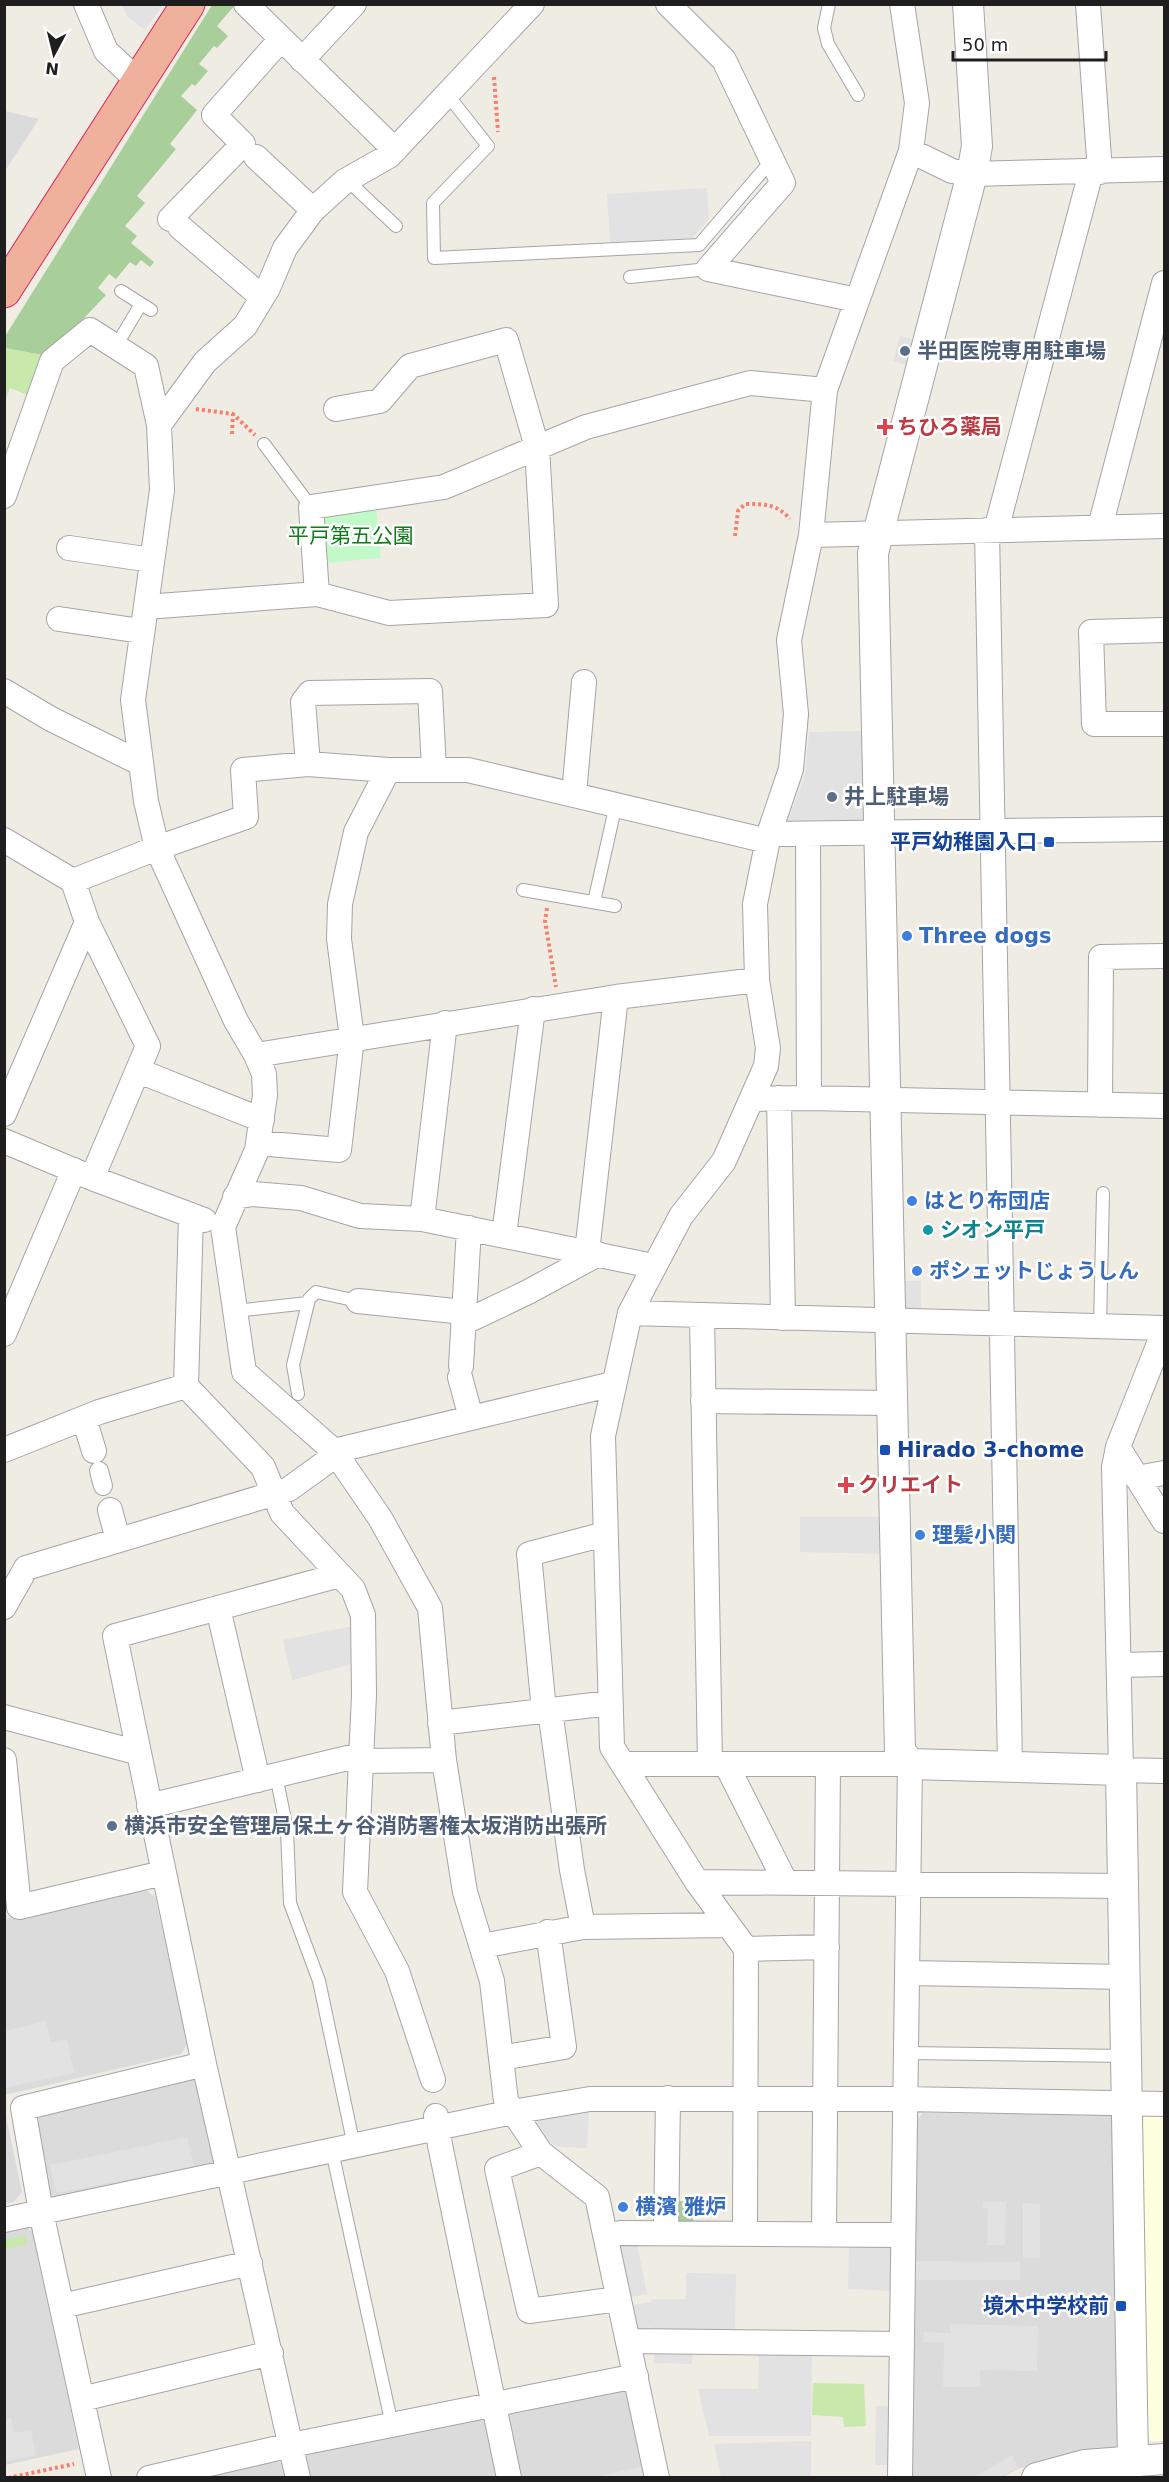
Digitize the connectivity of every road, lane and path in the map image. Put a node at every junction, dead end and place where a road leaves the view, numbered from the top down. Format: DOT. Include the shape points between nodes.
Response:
graph roads {
  1 [pos="86,4"];
  2 [pos="188,4"];
  3 [pos="246,4"];
  4 [pos="354,4"];
  5 [pos="668,4"];
  6 [pos="829,4"];
  7 [pos="902,4"];
  8 [pos="968,4"];
  9 [pos="1088,4"];
  10 [pos="521,8"];
  11 [pos="281,39"];
  12 [pos="492,47"];
  13 [pos="302,60"];
  14 [pos="137,80"];
  15 [pos="447,94"];
  16 [pos="858,95"];
  17 [pos="498,136"];
  18 [pos="395,150"];
  19 [pos="911,151"];
  20 [pos="256,157"];
  21 [pos="772,160"];
  22 [pos="1164,169"];
  23 [pos="1095,172"];
  24 [pos="972,174"];
  25 [pos="346,180"];
  26 [pos="313,210"];
  27 [pos="396,225"];
  28 [pos="708,269"];
  29 [pos="630,277"];
  30 [pos="1164,283"];
  31 [pos="4,291"];
  32 [pos="121,291"];
  33 [pos="262,297"];
  34 [pos="857,300"];
  35 [pos="116,346"];
  36 [pos="825,390"];
  37 [pos="181,405"];
  38 [pos="336,409"];
  39 [pos="233,414"];
  40 [pos="159,425"];
  41 [pos="232,434"];
  42 [pos="264,444"];
  43 [pos="537,447"];
  44 [pos="4,496"];
  45 [pos="311,507"];
  46 [pos="1164,526"];
  47 [pos="1100,527"];
  48 [pos="992,530"];
  49 [pos="811,532"];
  50 [pos="878,533"];
  51 [pos="735,536"];
  52 [pos="69,548"];
  53 [pos="152,560"];
  54 [pos="317,594"];
  55 [pos="146,607"];
  56 [pos="58,619"];
  57 [pos="1164,630"];
  58 [pos="141,631"];
  59 [pos="584,682"];
  60 [pos="4,691"];
  61 [pos="1164,724"];
  62 [pos="140,764"];
  63 [pos="308,764"];
  64 [pos="434,769"];
  65 [pos="388,770"];
  66 [pos="574,794"];
  67 [pos="616,804"];
  68 [pos="1164,829"];
  69 [pos="994,831"];
  70 [pos="880,833"];
  71 [pos="808,834"];
  72 [pos="769,838"];
  73 [pos="6,845"];
  74 [pos="157,848"];
  75 [pos="73,881"];
  76 [pos="523,890"];
  77 [pos="549,894"];
  78 [pos="594,902"];
  79 [pos="615,906"];
  80 [pos="87,922"];
  81 [pos="1164,956"];
  82 [pos="757,980"];
  83 [pos="616,997"];
  84 [pos="557,1006"];
  85 [pos="533,1009"];
  86 [pos="445,1023"];
  87 [pos="352,1038"];
  88 [pos="256,1054"];
  89 [pos="139,1071"];
  90 [pos="779,1098"];
  91 [pos="809,1098"];
  92 [pos="752,1099"];
  93 [pos="885,1100"];
  94 [pos="998,1104"];
  95 [pos="1100,1105"];
  96 [pos="1164,1106"];
  97 [pos="4,1114"];
  98 [pos="260,1132"];
  99 [pos="4,1141"];
  100 [pos="83,1174"];
  101 [pos="1104,1193"];
  102 [pos="235,1197"];
  103 [pos="191,1215"];
  104 [pos="422,1220"];
  105 [pos="223,1227"];
  106 [pos="469,1228"];
  107 [pos="504,1235"];
  108 [pos="592,1253"];
  109 [pos="653,1266"];
  110 [pos="358,1301"];
  111 [pos="308,1303"];
  112 [pos="244,1310"];
  113 [pos="630,1313"];
  114 [pos="702,1315"];
  115 [pos="463,1318"];
  116 [pos="783,1318"];
  117 [pos="890,1322"];
  118 [pos="1003,1324"];
  119 [pos="1100,1326"];
  120 [pos="1164,1330"];
  121 [pos="4,1334"];
  122 [pos="613,1384"];
  123 [pos="186,1386"];
  124 [pos="298,1394"];
  125 [pos="703,1401"];
  126 [pos="892,1403"];
  127 [pos="84,1418"];
  128 [pos="471,1418"];
  129 [pos="1118,1447"];
  130 [pos="4,1450"];
  131 [pos="335,1453"];
  132 [pos="1164,1473"];
  133 [pos="1137,1478"];
  134 [pos="273,1493"];
  135 [pos="1164,1521"];
  136 [pos="605,1534"];
  137 [pos="118,1540"];
  138 [pos="340,1575"];
  139 [pos="4,1607"];
  140 [pos="219,1608"];
  141 [pos="1164,1664"];
  142 [pos="1119,1665"];
  143 [pos="610,1703"];
  144 [pos="547,1711"];
  145 [pos="4,1717"];
  146 [pos="440,1723"];
  147 [pos="139,1753"];
  148 [pos="360,1758"];
  149 [pos="4,1760"];
  150 [pos="444,1760"];
  151 [pos="623,1764"];
  152 [pos="718,1764"];
  153 [pos="828,1764"];
  154 [pos="910,1764"];
  155 [pos="1010,1766"];
  156 [pos="1121,1770"];
  157 [pos="1164,1771"];
  158 [pos="267,1777"];
  159 [pos="149,1806"];
  160 [pos="163,1873"];
  161 [pos="785,1881"];
  162 [pos="697,1882"];
  163 [pos="827,1882"];
  164 [pos="910,1884"];
  165 [pos="1124,1886"];
  166 [pos="728,1924"];
  167 [pos="583,1927"];
  168 [pos="548,1932"];
  169 [pos="482,1946"];
  170 [pos="827,1947"];
  171 [pos="746,1949"];
  172 [pos="909,1974"];
  173 [pos="1125,1977"];
  174 [pos="907,2053"];
  175 [pos="1127,2056"];
  176 [pos="501,2058"];
  177 [pos="204,2064"];
  178 [pos="432,2080"];
  179 [pos="668,2098"];
  180 [pos="745,2099"];
  181 [pos="825,2099"];
  182 [pos="905,2099"];
  183 [pos="1128,2103"];
  184 [pos="1164,2104"];
  185 [pos="512,2112"];
  186 [pos="437,2122"];
  187 [pos="343,2148"];
  188 [pos="541,2153"];
  189 [pos="230,2172"];
  190 [pos="41,2212"];
  191 [pos="4,2220"];
  192 [pos="613,2233"];
  193 [pos="666,2233"];
  194 [pos="745,2233"];
  195 [pos="824,2233"];
  196 [pos="903,2235"];
  197 [pos="250,2263"];
  198 [pos="618,2299"];
  199 [pos="62,2306"];
  200 [pos="630,2341"];
  201 [pos="902,2344"];
  202 [pos="271,2353"];
  203 [pos="636,2376"];
  204 [pos="82,2399"];
  205 [pos="493,2404"];
  206 [pos="392,2425"];
  207 [pos="291,2445"];
  208 [pos="1164,2459"];
  209 [pos="97,2469"];
  210 [pos="1134,2469"];
  211 [pos="1038,2477"];
  212 [pos="8,2478"];
  213 [pos="149,2478"];
  214 [pos="297,2478"];
  215 [pos="509,2478"];
  216 [pos="657,2478"];
  217 [pos="900,2478"];
  1 -- 14 [label="street" via="106,51"];
  2 -- 14 [label="highway"];
  3 -- 11 [label="street"];
  4 -- 13 [label="street"];
  5 -- 21 [label="street" via="724,60"];
  6 -- 16 [label="lane" via="824,28 828,44"];
  7 -- 19 [label="street" via="917,103"];
  8 -- 24 [label="street" via="977,146"];
  9 -- 23 [label="street"];
  10 -- 12 [label="street"];
  11 -- 13 [label="street"];
  11 -- 33 [label="street" via="214,115 243,144 175,223"];
  12 -- 15 [label="street"];
  12 -- 17 [label="path"];
  13 -- 18 [label="street"];
  14 -- 31 [label="highway"];
  15 -- 18 [label="street"];
  15 -- 21 [label="lane" via="488,146 434,203 434,258 699,245"];
  18 -- 25 [label="street"];
  19 -- 24 [label="street" via="952,171"];
  19 -- 34 [label="street"];
  20 -- 26 [label="street"];
  21 -- 28 [label="street" via="783,183"];
  22 -- 23 [label="street"];
  23 -- 24 [label="street"];
  23 -- 48 [label="street"];
  24 -- 50 [label="street"];
  25 -- 26 [label="street"];
  25 -- 27 [label="lane"];
  26 -- 33 [label="street" via="285,248"];
  28 -- 29 [label="lane"];
  28 -- 34 [label="street"];
  30 -- 47 [label="street"];
  32 -- 35 [label="lane" via="146,307"];
  33 -- 37 [label="street" via="245,326 205,362"];
  34 -- 36 [label="street"];
  35 -- 40 [label="street" via="146,366"];
  35 -- 44 [label="street" via="90,330 52,361"];
  36 -- 43 [label="street" via="750,383 586,427"];
  36 -- 49 [label="street"];
  37 -- 39 [label="path"];
  37 -- 40 [label="street"];
  38 -- 43 [label="street" via="380,401 410,366 506,340"];
  39 -- 41 [label="path"];
  39 -- 42 [label="path"];
  40 -- 53 [label="street" via="162,490"];
  42 -- 45 [label="lane"];
  43 -- 45 [label="street" via="444,487"];
  43 -- 54 [label="street" via="546,605 389,613"];
  45 -- 54 [label="street"];
  46 -- 47 [label="street"];
  47 -- 48 [label="street"];
  48 -- 50 [label="street"];
  48 -- 69 [label="street"];
  49 -- 50 [label="street"];
  49 -- 51 [label="path" via="795,525 771,504 745,504 738,511"];
  49 -- 72 [label="street" via="789,640 796,714 791,769"];
  50 -- 70 [label="street" via="873,553"];
  52 -- 53 [label="street"];
  53 -- 55 [label="street"];
  54 -- 55 [label="street"];
  55 -- 58 [label="street"];
  56 -- 58 [label="street"];
  57 -- 61 [label="street" via="1091,632 1094,724"];
  58 -- 62 [label="street" via="133,700"];
  59 -- 66 [label="street"];
  60 -- 62 [label="street"];
  62 -- 74 [label="street"];
  63 -- 64 [label="street" via="303,702 310,693 430,691"];
  63 -- 65 [label="street"];
  63 -- 74 [label="street" via="243,770 246,817"];
  64 -- 65 [label="street"];
  64 -- 66 [label="street" via="468,770"];
  65 -- 87 [label="street" via="356,832 340,904 339,939"];
  66 -- 67 [label="street"];
  67 -- 72 [label="street"];
  67 -- 78 [label="lane"];
  68 -- 69 [label="street"];
  69 -- 70 [label="street"];
  69 -- 94 [label="street"];
  70 -- 71 [label="street"];
  70 -- 93 [label="street"];
  71 -- 72 [label="street"];
  71 -- 91 [label="street"];
  72 -- 82 [label="street" via="755,904"];
  73 -- 75 [label="street"];
  74 -- 75 [label="street"];
  74 -- 88 [label="street" via="236,1021"];
  75 -- 80 [label="street"];
  76 -- 77 [label="lane"];
  77 -- 78 [label="lane"];
  77 -- 84 [label="path" via="545,921"];
  78 -- 79 [label="lane"];
  80 -- 89 [label="street" via="148,1046"];
  80 -- 97 [label="street"];
  81 -- 95 [label="street" via="1101,957"];
  82 -- 83 [label="street"];
  82 -- 92 [label="street" via="768,1048 766,1066"];
  83 -- 84 [label="street"];
  83 -- 108 [label="street"];
  84 -- 85 [label="street"];
  85 -- 86 [label="street"];
  85 -- 107 [label="street"];
  86 -- 87 [label="street"];
  86 -- 104 [label="street"];
  87 -- 88 [label="street"];
  87 -- 98 [label="street" via="339,1150"];
  88 -- 98 [label="street" via="264,1074"];
  89 -- 98 [label="street"];
  89 -- 100 [label="street"];
  90 -- 91 [label="street"];
  90 -- 92 [label="street"];
  90 -- 116 [label="street"];
  91 -- 93 [label="street"];
  92 -- 109 [label="street" via="724,1161 681,1215"];
  93 -- 94 [label="street"];
  93 -- 117 [label="street"];
  94 -- 95 [label="street"];
  94 -- 118 [label="street"];
  95 -- 96 [label="street"];
  98 -- 102 [label="street"];
  99 -- 100 [label="street"];
  100 -- 103 [label="street"];
  100 -- 121 [label="street"];
  101 -- 119 [label="lane"];
  102 -- 104 [label="street" via="252,1194 301,1198 360,1216"];
  102 -- 105 [label="street"];
  103 -- 105 [label="street"];
  103 -- 123 [label="street"];
  104 -- 106 [label="street"];
  105 -- 131 [label="street" via="244,1372 305,1420"];
  106 -- 107 [label="street"];
  106 -- 115 [label="street"];
  107 -- 108 [label="street"];
  108 -- 109 [label="street"];
  108 -- 115 [label="street"];
  109 -- 113 [label="street"];
  110 -- 111 [label="lane" via="316,1292"];
  110 -- 115 [label="street"];
  111 -- 112 [label="lane"];
  111 -- 124 [label="lane" via="293,1365"];
  113 -- 114 [label="street"];
  113 -- 122 [label="street"];
  114 -- 116 [label="street"];
  114 -- 125 [label="street"];
  115 -- 128 [label="street" via="461,1371"];
  116 -- 117 [label="street"];
  117 -- 118 [label="street"];
  117 -- 126 [label="street"];
  118 -- 119 [label="street"];
  118 -- 155 [label="street"];
  119 -- 120 [label="street"];
  120 -- 129 [label="street"];
  122 -- 128 [label="street"];
  122 -- 136 [label="street" via="603,1436"];
  123 -- 127 [label="street"];
  123 -- 134 [label="street" via="263,1467"];
  125 -- 126 [label="street"];
  125 -- 152 [label="street"];
  126 -- 154 [label="street" via="900,1751"];
  127 -- 130 [label="street"];
  127 -- 137 [label="street"];
  128 -- 131 [label="street"];
  129 -- 133 [label="street"];
  129 -- 142 [label="street" via="1114,1467"];
  131 -- 134 [label="street" via="289,1489"];
  131 -- 146 [label="street" via="380,1518 430,1608"];
  132 -- 133 [label="street"];
  133 -- 135 [label="street"];
  134 -- 137 [label="street"];
  134 -- 138 [label="street" via="282,1513"];
  136 -- 143 [label="street"];
  136 -- 144 [label="street" via="529,1554"];
  137 -- 139 [label="street" via="26,1568"];
  138 -- 140 [label="street"];
  138 -- 148 [label="street" via="353,1589 363,1615"];
  140 -- 147 [label="street" via="115,1636"];
  140 -- 158 [label="street"];
  141 -- 142 [label="street"];
  142 -- 156 [label="street"];
  143 -- 144 [label="street"];
  143 -- 151 [label="street" via="612,1747"];
  144 -- 146 [label="street"];
  144 -- 167 [label="street"];
  145 -- 147 [label="street"];
  146 -- 150 [label="street"];
  147 -- 159 [label="street"];
  148 -- 150 [label="street"];
  148 -- 158 [label="street"];
  148 -- 178 [label="street" via="355,1892 397,1971"];
  149 -- 160 [label="street" via="19,1907"];
  150 -- 169 [label="street" via="465,1892"];
  151 -- 152 [label="street"];
  151 -- 162 [label="street"];
  152 -- 153 [label="street"];
  152 -- 161 [label="street"];
  153 -- 154 [label="street"];
  153 -- 163 [label="street"];
  154 -- 155 [label="street"];
  154 -- 164 [label="street"];
  155 -- 156 [label="street"];
  156 -- 157 [label="street"];
  156 -- 165 [label="street"];
  158 -- 159 [label="street"];
  158 -- 187 [label="lane" via="287,1830 290,1903 319,1981"];
  159 -- 160 [label="street"];
  160 -- 177 [label="street"];
  161 -- 162 [label="street"];
  161 -- 163 [label="street"];
  162 -- 166 [label="street"];
  163 -- 164 [label="street"];
  163 -- 170 [label="street"];
  164 -- 165 [label="street"];
  164 -- 172 [label="street"];
  165 -- 173 [label="street"];
  166 -- 167 [label="street"];
  166 -- 171 [label="street"];
  167 -- 168 [label="street"];
  168 -- 169 [label="street"];
  168 -- 176 [label="street" via="564,2047"];
  169 -- 176 [label="street" via="492,1981"];
  170 -- 171 [label="street"];
  170 -- 181 [label="street"];
  171 -- 180 [label="street"];
  172 -- 173 [label="street"];
  172 -- 174 [label="street"];
  173 -- 175 [label="street"];
  174 -- 175 [label="lane"];
  174 -- 182 [label="street"];
  175 -- 183 [label="street"];
  176 -- 185 [label="street" via="506,2101"];
  177 -- 189 [label="street"];
  177 -- 190 [label="street" via="23,2108"];
  179 -- 180 [label="street"];
  179 -- 185 [label="street" via="590,2099"];
  179 -- 193 [label="street"];
  180 -- 181 [label="street"];
  180 -- 194 [label="street"];
  181 -- 182 [label="street"];
  181 -- 195 [label="street"];
  182 -- 183 [label="street"];
  182 -- 196 [label="street"];
  183 -- 184 [label="street"];
  183 -- 210 [label="street"];
  185 -- 186 [label="street"];
  185 -- 188 [label="street"];
  186 -- 187 [label="street"];
  186 -- 205 [label="street"];
  187 -- 189 [label="street"];
  187 -- 206 [label="lane"];
  188 -- 192 [label="street" via="597,2197"];
  188 -- 198 [label="street" via="497,2169 530,2312"];
  189 -- 190 [label="street"];
  189 -- 197 [label="street"];
  190 -- 191 [label="street"];
  190 -- 199 [label="street"];
  192 -- 193 [label="street"];
  192 -- 198 [label="street"];
  193 -- 194 [label="street"];
  194 -- 195 [label="street"];
  195 -- 196 [label="street"];
  196 -- 201 [label="street"];
  197 -- 199 [label="street"];
  197 -- 202 [label="street"];
  198 -- 200 [label="street"];
  199 -- 204 [label="street"];
  200 -- 201 [label="street"];
  200 -- 203 [label="street"];
  201 -- 217 [label="street"];
  202 -- 204 [label="street"];
  202 -- 207 [label="street"];
  203 -- 205 [label="street"];
  203 -- 216 [label="street"];
  204 -- 209 [label="street"];
  205 -- 206 [label="street"];
  205 -- 215 [label="street"];
  206 -- 207 [label="street"];
  207 -- 213 [label="street"];
  207 -- 214 [label="street"];
  208 -- 210 [label="street"];
  209 -- 212 [label="path"];
  210 -- 211 [label="street" via="1085,2465"];
}
